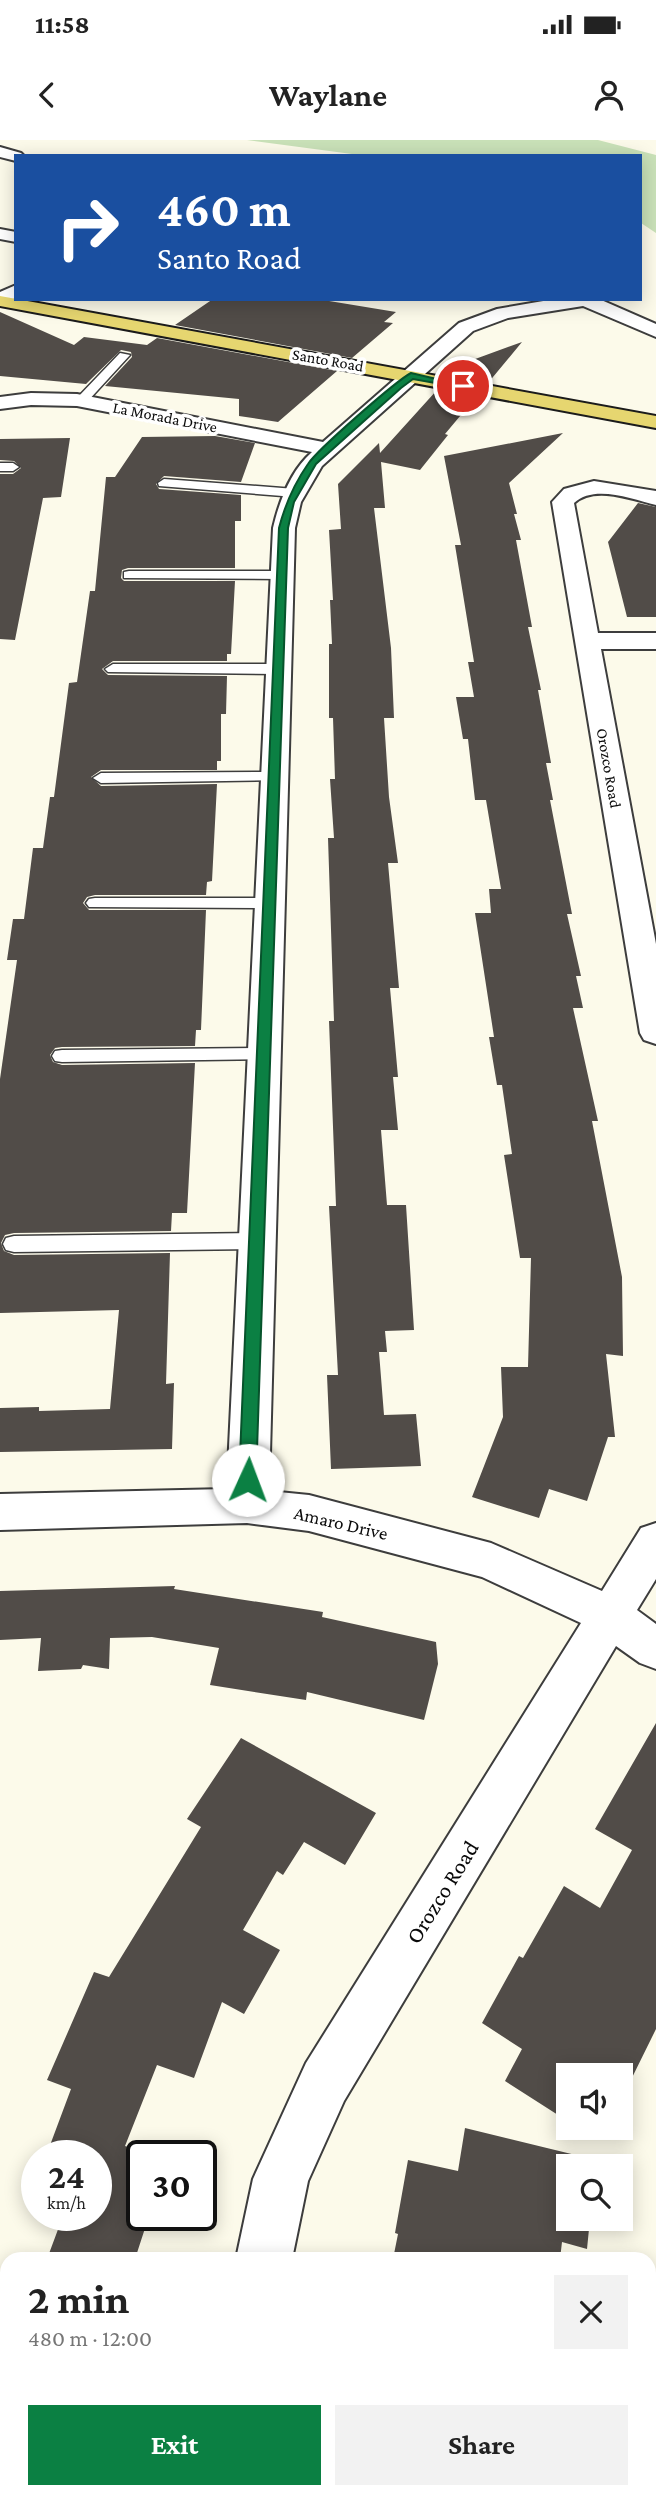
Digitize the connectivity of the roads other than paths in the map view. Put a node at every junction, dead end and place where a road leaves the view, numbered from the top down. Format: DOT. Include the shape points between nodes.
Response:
graph roads {
  1 [pos="0,300"];
  2 [pos="83,301"];
  3 [pos="574,301"];
  4 [pos="588,301"];
  5 [pos="656,331"];
  6 [pos="124,355"];
  7 [pos="418,369"];
  8 [pos="82,400"];
  9 [pos="0,402"];
  10 [pos="656,405"];
  11 [pos="656,422"];
  12 [pos="328,449"];
  13 [pos="164,483"];
  14 [pos="295,493"];
  15 [pos="656,498"];
  16 [pos="129,575"];
  17 [pos="282,575"];
  18 [pos="587,641"];
  19 [pos="656,641"];
  20 [pos="113,669"];
  21 [pos="278,669"];
  22 [pos="274,777"];
  23 [pos="101,778"];
  24 [pos="95,903"];
  25 [pos="269,903"];
  26 [pos="656,1032"];
  27 [pos="264,1054"];
  28 [pos="62,1056"];
  29 [pos="257,1241"];
  30 [pos="14,1244"];
  31 [pos="247,1506"];
  32 [pos="0,1512"];
  33 [pos="656,1541"];
  34 [pos="609,1615"];
  35 [pos="656,1649"];
  36 [pos="265,2252"];
  1 -- 7 [label="main road, Santo Road"];
  2 -- 7 [label="main road, Santo Road"];
  3 -- 7 [label="street" via="484,319 466,327"];
  4 -- 5 [label="street"];
  6 -- 8 [label="lane"];
  7 -- 10 [label="main road, Santo Road"];
  7 -- 11 [label="main road, Santo Road"];
  7 -- 12 [label="street"];
  8 -- 9 [label="street, La Morada Drive"];
  8 -- 12 [label="street, La Morada Drive"];
  12 -- 14 [label="street" via="313,463"];
  13 -- 14 [label="lane"];
  14 -- 17 [label="street" via="284,528"];
  15 -- 18 [label="street, Orozco Road" via="613,489 583,490 569,494 563,502"];
  16 -- 17 [label="lane"];
  17 -- 21 [label="street"];
  18 -- 19 [label="street"];
  18 -- 26 [label="street, Orozco Road"];
  20 -- 21 [label="lane"];
  21 -- 22 [label="street"];
  22 -- 23 [label="lane"];
  22 -- 25 [label="street"];
  24 -- 25 [label="lane"];
  25 -- 27 [label="street"];
  27 -- 28 [label="lane"];
  27 -- 29 [label="street"];
  29 -- 30 [label="lane"];
  29 -- 31 [label="street"];
  31 -- 32 [label="street, Amaro Drive"];
  31 -- 34 [label="street, Amaro Drive" via="309,1513 491,1562"];
  33 -- 34 [label="street, Orozco Road"];
  34 -- 35 [label="street, Amaro Drive"];
  34 -- 36 [label="street, Orozco Road" via="325,2082 281,2179"];
}
